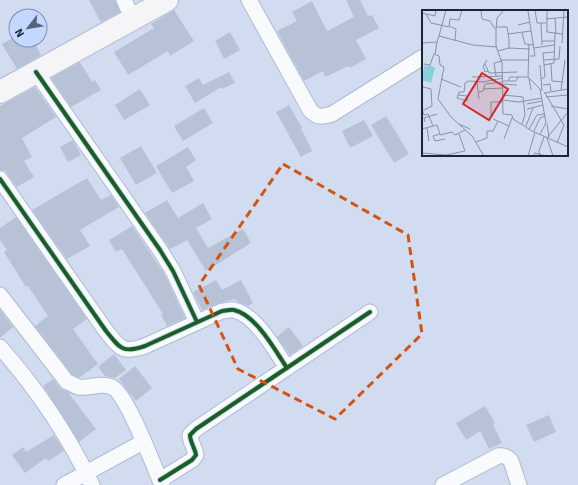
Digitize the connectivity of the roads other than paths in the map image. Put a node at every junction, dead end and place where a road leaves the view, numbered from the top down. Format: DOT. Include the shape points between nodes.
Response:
graph roads {
  1 [pos="167,0"];
  2 [pos="249,0"];
  3 [pos="128,9"];
  4 [pos="422,58"];
  5 [pos="36,72"];
  6 [pos="0,92"];
  7 [pos="0,180"];
  8 [pos="0,295"];
  9 [pos="370,312"];
  10 [pos="197,322"];
  11 [pos="0,347"];
  12 [pos="287,368"];
  13 [pos="143,442"];
  14 [pos="89,479"];
  15 [pos="161,483"];
  16 [pos="64,485"];
  17 [pos="443,485"];
  18 [pos="519,485"];
  1 -- 3 [label="street"];
  2 -- 4 [label="street" via="310,110 316,116 332,114"];
  3 -- 5 [label="street"];
  5 -- 6 [label="street"];
  5 -- 10 [label="street" via="160,250"];
  7 -- 10 [label="street" via="116,344 123,349 132,350"];
  8 -- 13 [label="street" via="67,382 78,387 112,387 119,393"];
  9 -- 12 [label="street"];
  10 -- 12 [label="street" via="222,311 233,310 246,315 255,322"];
  11 -- 14 [label="street" via="38,392"];
  12 -- 15 [label="street" via="196,429 190,435 190,439 196,455"];
  13 -- 14 [label="street"];
  13 -- 15 [label="street"];
  14 -- 16 [label="street"];
  17 -- 18 [label="street" via="504,455 511,461"];
}
